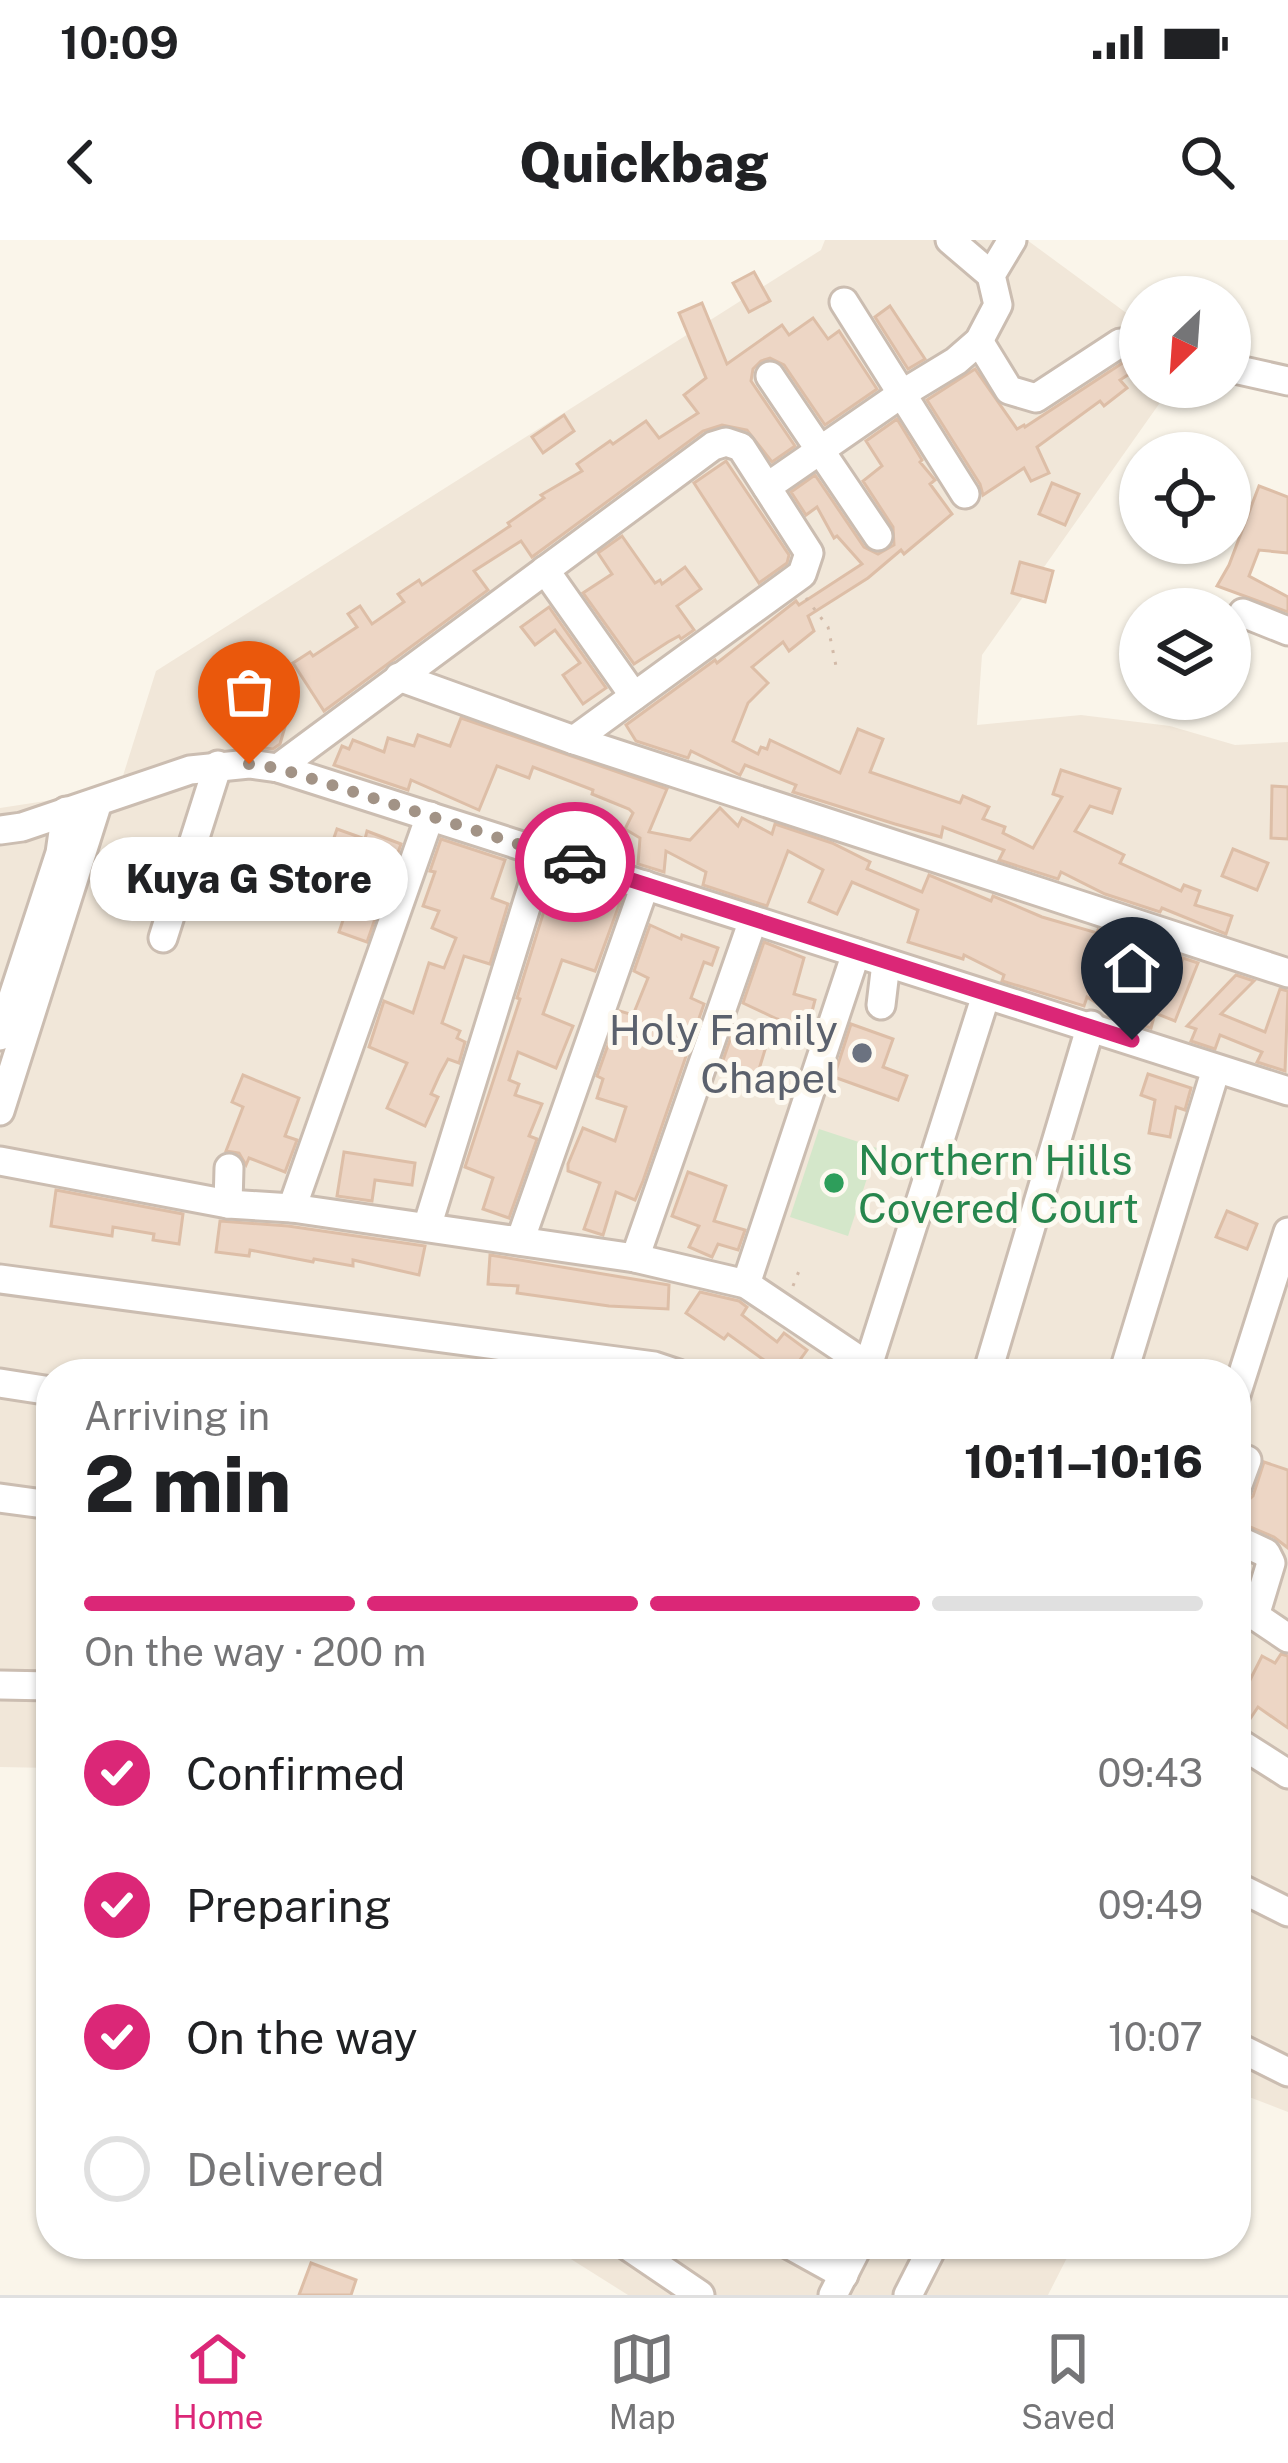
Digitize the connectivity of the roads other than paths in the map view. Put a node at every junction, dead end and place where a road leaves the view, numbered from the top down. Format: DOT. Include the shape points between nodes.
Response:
graph roads {
  1 [pos="950,240"];
  2 [pos="1012,240"];
  3 [pos="991,275"];
  4 [pos="844,302"];
  5 [pos="980,340"];
  6 [pos="1119,344"];
  7 [pos="1251,373"];
  8 [pos="770,376"];
  9 [pos="1288,381"];
  10 [pos="900,395"];
  11 [pos="819,454"];
  12 [pos="767,487"];
  13 [pos="965,494"];
  14 [pos="878,536"];
  15 [pos="545,569"];
  16 [pos="1251,616"];
  17 [pos="1288,632"];
  18 [pos="399,677"];
  19 [pos="634,696"];
  20 [pos="574,740"];
  21 [pos="218,764"];
  22 [pos="278,768"];
  23 [pos="98,802"];
  24 [pos="66,811"];
  25 [pos="430,816"];
  26 [pos="11,829"];
  27 [pos="543,852"];
  28 [pos="0,853"];
  29 [pos="645,885"];
  30 [pos="753,920"];
  31 [pos="164,938"];
  32 [pos="856,953"];
  33 [pos="886,963"];
  34 [pos="1288,974"];
  35 [pos="986,995"];
  36 [pos="880,1005"];
  37 [pos="1091,1025"];
  38 [pos="0,1036"];
  39 [pos="1216,1069"];
  40 [pos="1288,1091"];
  41 [pos="0,1111"];
  42 [pos="0,1161"];
  43 [pos="229,1168"];
  44 [pos="228,1204"];
  45 [pos="292,1208"];
  46 [pos="427,1228"];
  47 [pos="1288,1232"];
  48 [pos="520,1241"];
  49 [pos="635,1258"];
  50 [pos="0,1279"];
  51 [pos="746,1284"];
  52 [pos="600,1359"];
  53 [pos="858,1359"];
  54 [pos="877,1359"];
  55 [pos="991,1359"];
  56 [pos="1128,1359"];
  57 [pos="1247,1359"];
  58 [pos="0,1383"];
  59 [pos="36,1389"];
  60 [pos="0,1498"];
  61 [pos="36,1503"];
  62 [pos="1251,1546"];
  63 [pos="1251,1600"];
  64 [pos="1251,1612"];
  65 [pos="1286,1631"];
  66 [pos="0,1685"];
  67 [pos="36,1686"];
  68 [pos="1251,1751"];
  69 [pos="1288,1774"];
  70 [pos="1251,1894"];
  71 [pos="1288,1912"];
  72 [pos="1251,2054"];
  73 [pos="1288,2072"];
  74 [pos="647,2259"];
  75 [pos="806,2259"];
  76 [pos="926,2259"];
  77 [pos="838,2285"];
  78 [pos="700,2295"];
  79 [pos="908,2295"];
  1 -- 3 [label="street"];
  2 -- 3 [label="street"];
  3 -- 5 [label="street" via="998,305"];
  4 -- 10 [label="street"];
  5 -- 6 [label="street" via="1010,390 1036,398"];
  5 -- 10 [label="street"];
  7 -- 9 [label="street"];
  8 -- 11 [label="street"];
  10 -- 11 [label="street"];
  10 -- 13 [label="street"];
  11 -- 12 [label="street"];
  11 -- 14 [label="street"];
  12 -- 15 [label="street" via="741,447 713,446"];
  12 -- 19 [label="street" via="809,553 802,574"];
  15 -- 18 [label="street"];
  15 -- 19 [label="street"];
  16 -- 17 [label="street"];
  18 -- 20 [label="street"];
  18 -- 22 [label="street"];
  19 -- 20 [label="street"];
  20 -- 34 [label="street"];
  21 -- 22 [label="street"];
  21 -- 23 [label="street"];
  21 -- 31 [label="street"];
  22 -- 25 [label="street"];
  23 -- 24 [label="street"];
  23 -- 41 [label="street"];
  24 -- 26 [label="street"];
  24 -- 38 [label="street" via="60,853"];
  25 -- 27 [label="street"];
  25 -- 45 [label="street"];
  26 -- 28 [label="street"];
  27 -- 29 [label="street"];
  27 -- 46 [label="street"];
  29 -- 30 [label="street"];
  29 -- 48 [label="street"];
  30 -- 32 [label="street"];
  30 -- 49 [label="street"];
  32 -- 33 [label="street"];
  32 -- 51 [label="street"];
  33 -- 35 [label="street"];
  33 -- 36 [label="street"];
  35 -- 37 [label="street"];
  35 -- 54 [label="street"];
  37 -- 39 [label="street"];
  37 -- 55 [label="street"];
  39 -- 40 [label="street"];
  39 -- 56 [label="street"];
  42 -- 44 [label="street"];
  43 -- 44 [label="street"];
  44 -- 45 [label="street"];
  45 -- 46 [label="street"];
  46 -- 48 [label="street"];
  47 -- 57 [label="street"];
  48 -- 49 [label="street"];
  49 -- 51 [label="street"];
  50 -- 52 [label="street"];
  51 -- 53 [label="street"];
  58 -- 59 [label="street"];
  60 -- 61 [label="street"];
  62 -- 63 [label="street" via="1271,1563"];
  64 -- 65 [label="street"];
  66 -- 67 [label="street"];
  68 -- 69 [label="street"];
  70 -- 71 [label="street"];
  72 -- 73 [label="street"];
  74 -- 78 [label="street"];
  75 -- 77 [label="street"];
  76 -- 79 [label="street"];
}
